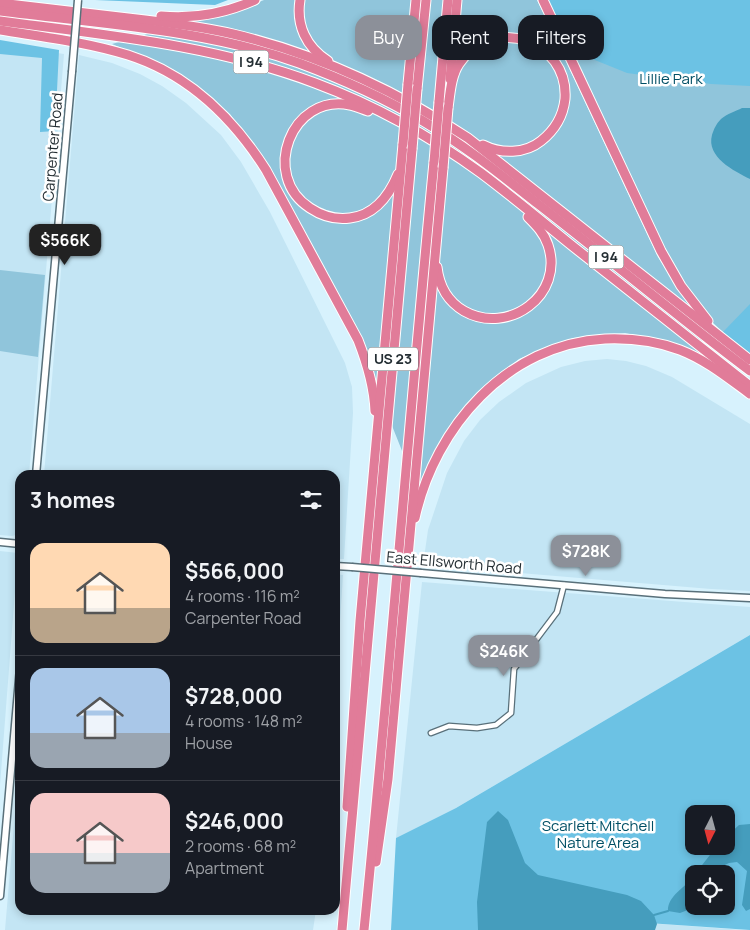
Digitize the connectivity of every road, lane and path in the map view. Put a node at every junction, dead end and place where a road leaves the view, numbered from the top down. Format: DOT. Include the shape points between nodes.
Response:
graph roads {
  1 [pos="78,0"];
  2 [pos="255,0"];
  3 [pos="300,0"];
  4 [pos="411,0"];
  5 [pos="416,0"];
  6 [pos="426,0"];
  7 [pos="448,0"];
  8 [pos="457,0"];
  9 [pos="543,0"];
  10 [pos="0,3"];
  11 [pos="0,11"];
  12 [pos="108,15"];
  13 [pos="412,15"];
  14 [pos="415,15"];
  15 [pos="0,21"];
  16 [pos="0,30"];
  17 [pos="410,60"];
  18 [pos="341,68"];
  19 [pos="449,97"];
  20 [pos="390,116"];
  21 [pos="468,138"];
  22 [pos="401,162"];
  23 [pos="514,199"];
  24 [pos="435,246"];
  25 [pos="729,343"];
  26 [pos="750,360"];
  27 [pos="750,371"];
  28 [pos="750,386"];
  29 [pos="750,394"];
  30 [pos="376,441"];
  31 [pos="36,470"];
  32 [pos="0,542"];
  33 [pos="15,544"];
  34 [pos="408,550"];
  35 [pos="340,566"];
  36 [pos="564,585"];
  37 [pos="750,598"];
  38 [pos="15,725"];
  39 [pos="431,733"];
  40 [pos="348,861"];
  41 [pos="0,896"];
  42 [pos="367,899"];
  43 [pos="342,930"];
  44 [pos="364,930"];
  1 -- 31 [label="main road, Carpenter Road, bridge"];
  2 -- 12 [label="highway" via="215,14 191,17"];
  3 -- 18 [label="highway" via="299,20 308,43 321,56"];
  4 -- 13 [label="highway"];
  5 -- 14 [label="highway"];
  6 -- 40 [label="highway, US 23, bridge"];
  7 -- 42 [label="highway, US 23, bridge"];
  8 -- 19 [label="highway"];
  9 -- 25 [label="highway" via="661,251 691,301"];
  10 -- 12 [label="highway"];
  11 -- 27 [label="highway, I 94" via="174,33 238,45 327,74 381,98 478,157"];
  12 -- 18 [label="highway" via="234,34"];
  15 -- 20 [label="highway, I 94" via="158,42 239,58 316,83"];
  16 -- 30 [label="highway" via="103,48 150,64 194,89 234,126 266,170 358,340 371,383"];
  17 -- 22 [label="highway, bridge"];
  18 -- 21 [label="highway" via="426,111"];
  19 -- 21 [label="highway" via="462,59 477,46 500,37 527,40 538,46 551,57 560,72 565,92 562,114 556,126 538,143 511,152 488,148"];
  19 -- 24 [label="highway, bridge"];
  20 -- 22 [label="highway" via="379,116 345,104 316,110 297,125 290,136 284,159 286,172 289,184 306,205 324,216 345,219 369,212 378,205 393,186"];
  20 -- 23 [label="highway, I 94" via="456,156"];
  21 -- 25 [label="highway"];
  22 -- 30 [label="highway"];
  23 -- 24 [label="highway" via="543,234 550,254 548,279 542,292 520,312 508,317 482,318 458,308 440,284"];
  23 -- 28 [label="highway, I 94"];
  24 -- 34 [label="highway"];
  25 -- 26 [label="highway"];
  29 -- 34 [label="highway" via="701,360 650,342 595,340 538,355 496,381 462,417 430,473"];
  30 -- 40 [label="highway" via="346,820"];
  32 -- 33 [label="main road"];
  34 -- 42 [label="highway" via="388,779 376,867"];
  35 -- 36 [label="main road, East Ellsworth Road, bridge"];
  36 -- 37 [label="main road, East Ellsworth Road"];
  36 -- 39 [label="street" via="557,612 514,669 511,713 496,725 477,728 449,726"];
  38 -- 41 [label="main road"];
  40 -- 43 [label="highway, US 23"];
  42 -- 44 [label="highway, US 23"];
}
